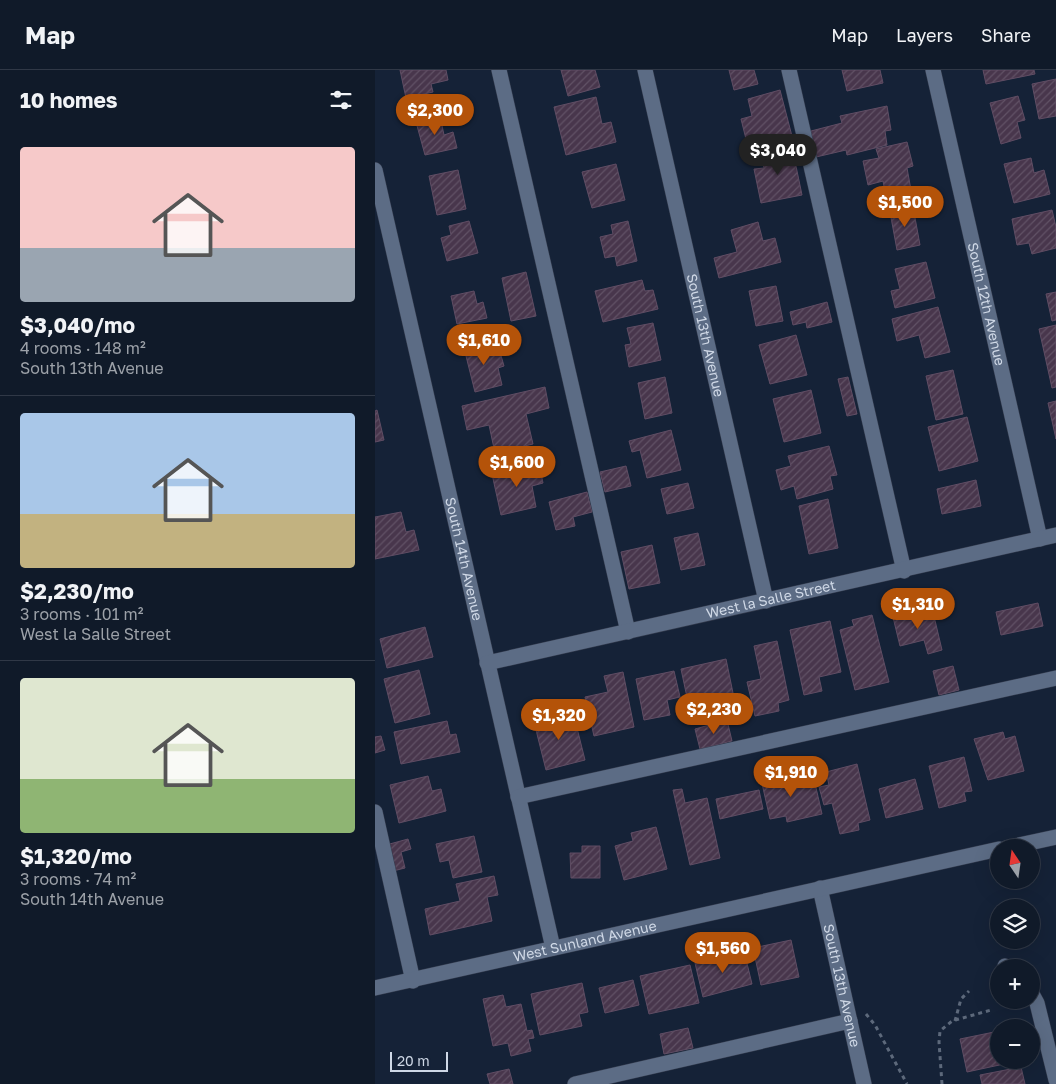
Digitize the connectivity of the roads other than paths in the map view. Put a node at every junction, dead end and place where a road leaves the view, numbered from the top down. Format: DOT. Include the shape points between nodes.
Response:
graph roads {
  1 [pos="499,70"];
  2 [pos="645,70"];
  3 [pos="789,70"];
  4 [pos="933,70"];
  5 [pos="375,170"];
  6 [pos="1056,535"];
  7 [pos="1040,539"];
  8 [pos="904,571"];
  9 [pos="766,602"];
  10 [pos="627,632"];
  11 [pos="487,663"];
  12 [pos="1056,678"];
  13 [pos="518,797"];
  14 [pos="375,812"];
  15 [pos="1056,836"];
  16 [pos="1040,840"];
  17 [pos="990,851"];
  18 [pos="820,888"];
  19 [pos="553,948"];
  20 [pos="413,981"];
  21 [pos="375,988"];
  22 [pos="1038,1009"];
  23 [pos="850,1021"];
  24 [pos="1056,1080"];
  25 [pos="575,1084"];
  26 [pos="864,1084"];
  1 -- 10 [label="street"];
  2 -- 9 [label="street, South 13th Avenue"];
  3 -- 8 [label="street"];
  4 -- 7 [label="street, South 12th Avenue"];
  5 -- 11 [label="street, South 14th Avenue"];
  6 -- 7 [label="street, West la Salle Street"];
  7 -- 8 [label="street, West la Salle Street"];
  8 -- 9 [label="street, West la Salle Street"];
  9 -- 10 [label="street, West la Salle Street"];
  10 -- 11 [label="street, West la Salle Street"];
  11 -- 13 [label="street, South 14th Avenue"];
  12 -- 13 [label="street"];
  13 -- 19 [label="street, South 14th Avenue"];
  14 -- 20 [label="street"];
  15 -- 16 [label="street"];
  17 -- 18 [label="street, West Sunland Avenue"];
  18 -- 19 [label="street, West Sunland Avenue"];
  18 -- 23 [label="street, South 13th Avenue"];
  19 -- 20 [label="street, West Sunland Avenue"];
  20 -- 21 [label="street, West Sunland Avenue"];
  22 -- 24 [label="street"];
  23 -- 25 [label="street"];
  23 -- 26 [label="street, South 13th Avenue"];
}
